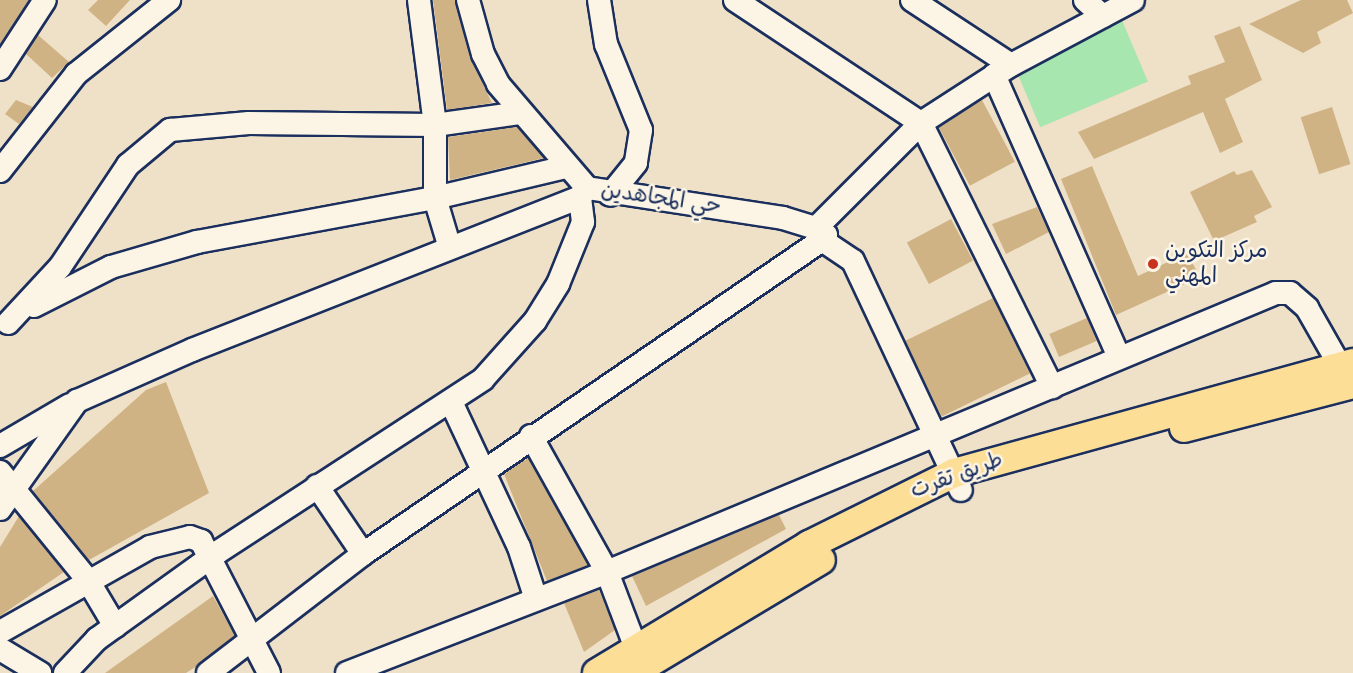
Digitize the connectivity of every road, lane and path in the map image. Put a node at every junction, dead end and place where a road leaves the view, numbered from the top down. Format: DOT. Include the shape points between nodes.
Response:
graph roads {
  1 [pos="45,0"];
  2 [pos="169,0"];
  3 [pos="419,0"];
  4 [pos="468,0"];
  5 [pos="599,0"];
  6 [pos="735,0"];
  7 [pos="912,0"];
  8 [pos="1085,0"];
  9 [pos="1132,0"];
  10 [pos="1103,16"];
  11 [pos="0,69"];
  12 [pos="1003,70"];
  13 [pos="519,113"];
  14 [pos="921,123"];
  15 [pos="435,125"];
  16 [pos="566,167"];
  17 [pos="0,171"];
  18 [pos="583,192"];
  19 [pos="610,195"];
  20 [pos="435,198"];
  21 [pos="819,234"];
  22 [pos="450,248"];
  23 [pos="4,329"];
  24 [pos="1119,357"];
  25 [pos="1350,374"];
  26 [pos="1052,387"];
  27 [pos="77,401"];
  28 [pos="451,402"];
  29 [pos="936,433"];
  30 [pos="531,436"];
  31 [pos="0,446"];
  32 [pos="483,471"];
  33 [pos="958,482"];
  34 [pos="318,486"];
  35 [pos="4,491"];
  36 [pos="363,554"];
  37 [pos="207,560"];
  38 [pos="607,572"];
  39 [pos="87,579"];
  40 [pos="536,598"];
  41 [pos="115,626"];
  42 [pos="0,632"];
  43 [pos="248,640"];
  44 [pos="0,649"];
  45 [pos="637,663"];
  46 [pos="40,673"];
  47 [pos="65,673"];
  48 [pos="208,673"];
  49 [pos="269,673"];
  50 [pos="346,673"];
  51 [pos="597,673"];
  1 -- 11 [label="street"];
  2 -- 17 [label="street" via="76,74"];
  3 -- 15 [label="street"];
  4 -- 13 [label="street, حي المجاهدين" via="483,54"];
  5 -- 19 [label="street" via="606,44 641,130 636,163"];
  6 -- 14 [label="street"];
  7 -- 12 [label="street"];
  8 -- 10 [label="street"];
  9 -- 10 [label="street"];
  10 -- 12 [label="street"];
  12 -- 14 [label="street"];
  12 -- 24 [label="street"];
  13 -- 15 [label="street"];
  13 -- 16 [label="street, حي المجاهدين" via="558,152"];
  14 -- 21 [label="street"];
  14 -- 26 [label="street"];
  15 -- 20 [label="street"];
  15 -- 23 [label="street" via="249,123 170,130 128,165 60,267"];
  16 -- 18 [label="street, حي المجاهدين"];
  16 -- 20 [label="street"];
  18 -- 19 [label="street, حي المجاهدين"];
  18 -- 22 [label="street"];
  18 -- 28 [label="street" via="584,222 579,240 541,311 509,353"];
  19 -- 21 [label="street, حي المجاهدين" via="755,213"];
  20 -- 22 [label="street"];
  20 -- 23 [label="street" via="197,242 111,267 49,296"];
  21 -- 29 [label="street" via="853,261"];
  21 -- 30 [label="street"];
  22 -- 27 [label="street" via="192,350"];
  24 -- 25 [label="street" via="1252,301 1283,293 1306,308"];
  24 -- 26 [label="street"];
  25 -- 33 [label="main road, طريق تقرت"];
  26 -- 29 [label="street"];
  27 -- 31 [label="street"];
  27 -- 35 [label="street"];
  28 -- 32 [label="street"];
  28 -- 34 [label="street"];
  29 -- 33 [label="street"];
  29 -- 38 [label="street"];
  30 -- 32 [label="street"];
  30 -- 38 [label="street"];
  32 -- 36 [label="street"];
  32 -- 40 [label="street" via="519,547"];
  33 -- 45 [label="main road, طريق تقرت" via="809,545"];
  34 -- 36 [label="street"];
  34 -- 37 [label="street"];
  35 -- 39 [label="street"];
  36 -- 43 [label="street"];
  37 -- 39 [label="street" via="201,541 180,537"];
  37 -- 41 [label="street"];
  37 -- 43 [label="street"];
  38 -- 40 [label="street"];
  38 -- 45 [label="street"];
  39 -- 41 [label="street"];
  39 -- 42 [label="street"];
  40 -- 50 [label="street"];
  41 -- 47 [label="street"];
  43 -- 48 [label="street"];
  43 -- 49 [label="street"];
  44 -- 46 [label="street"];
  45 -- 51 [label="main road, طريق تقرت"];
}
